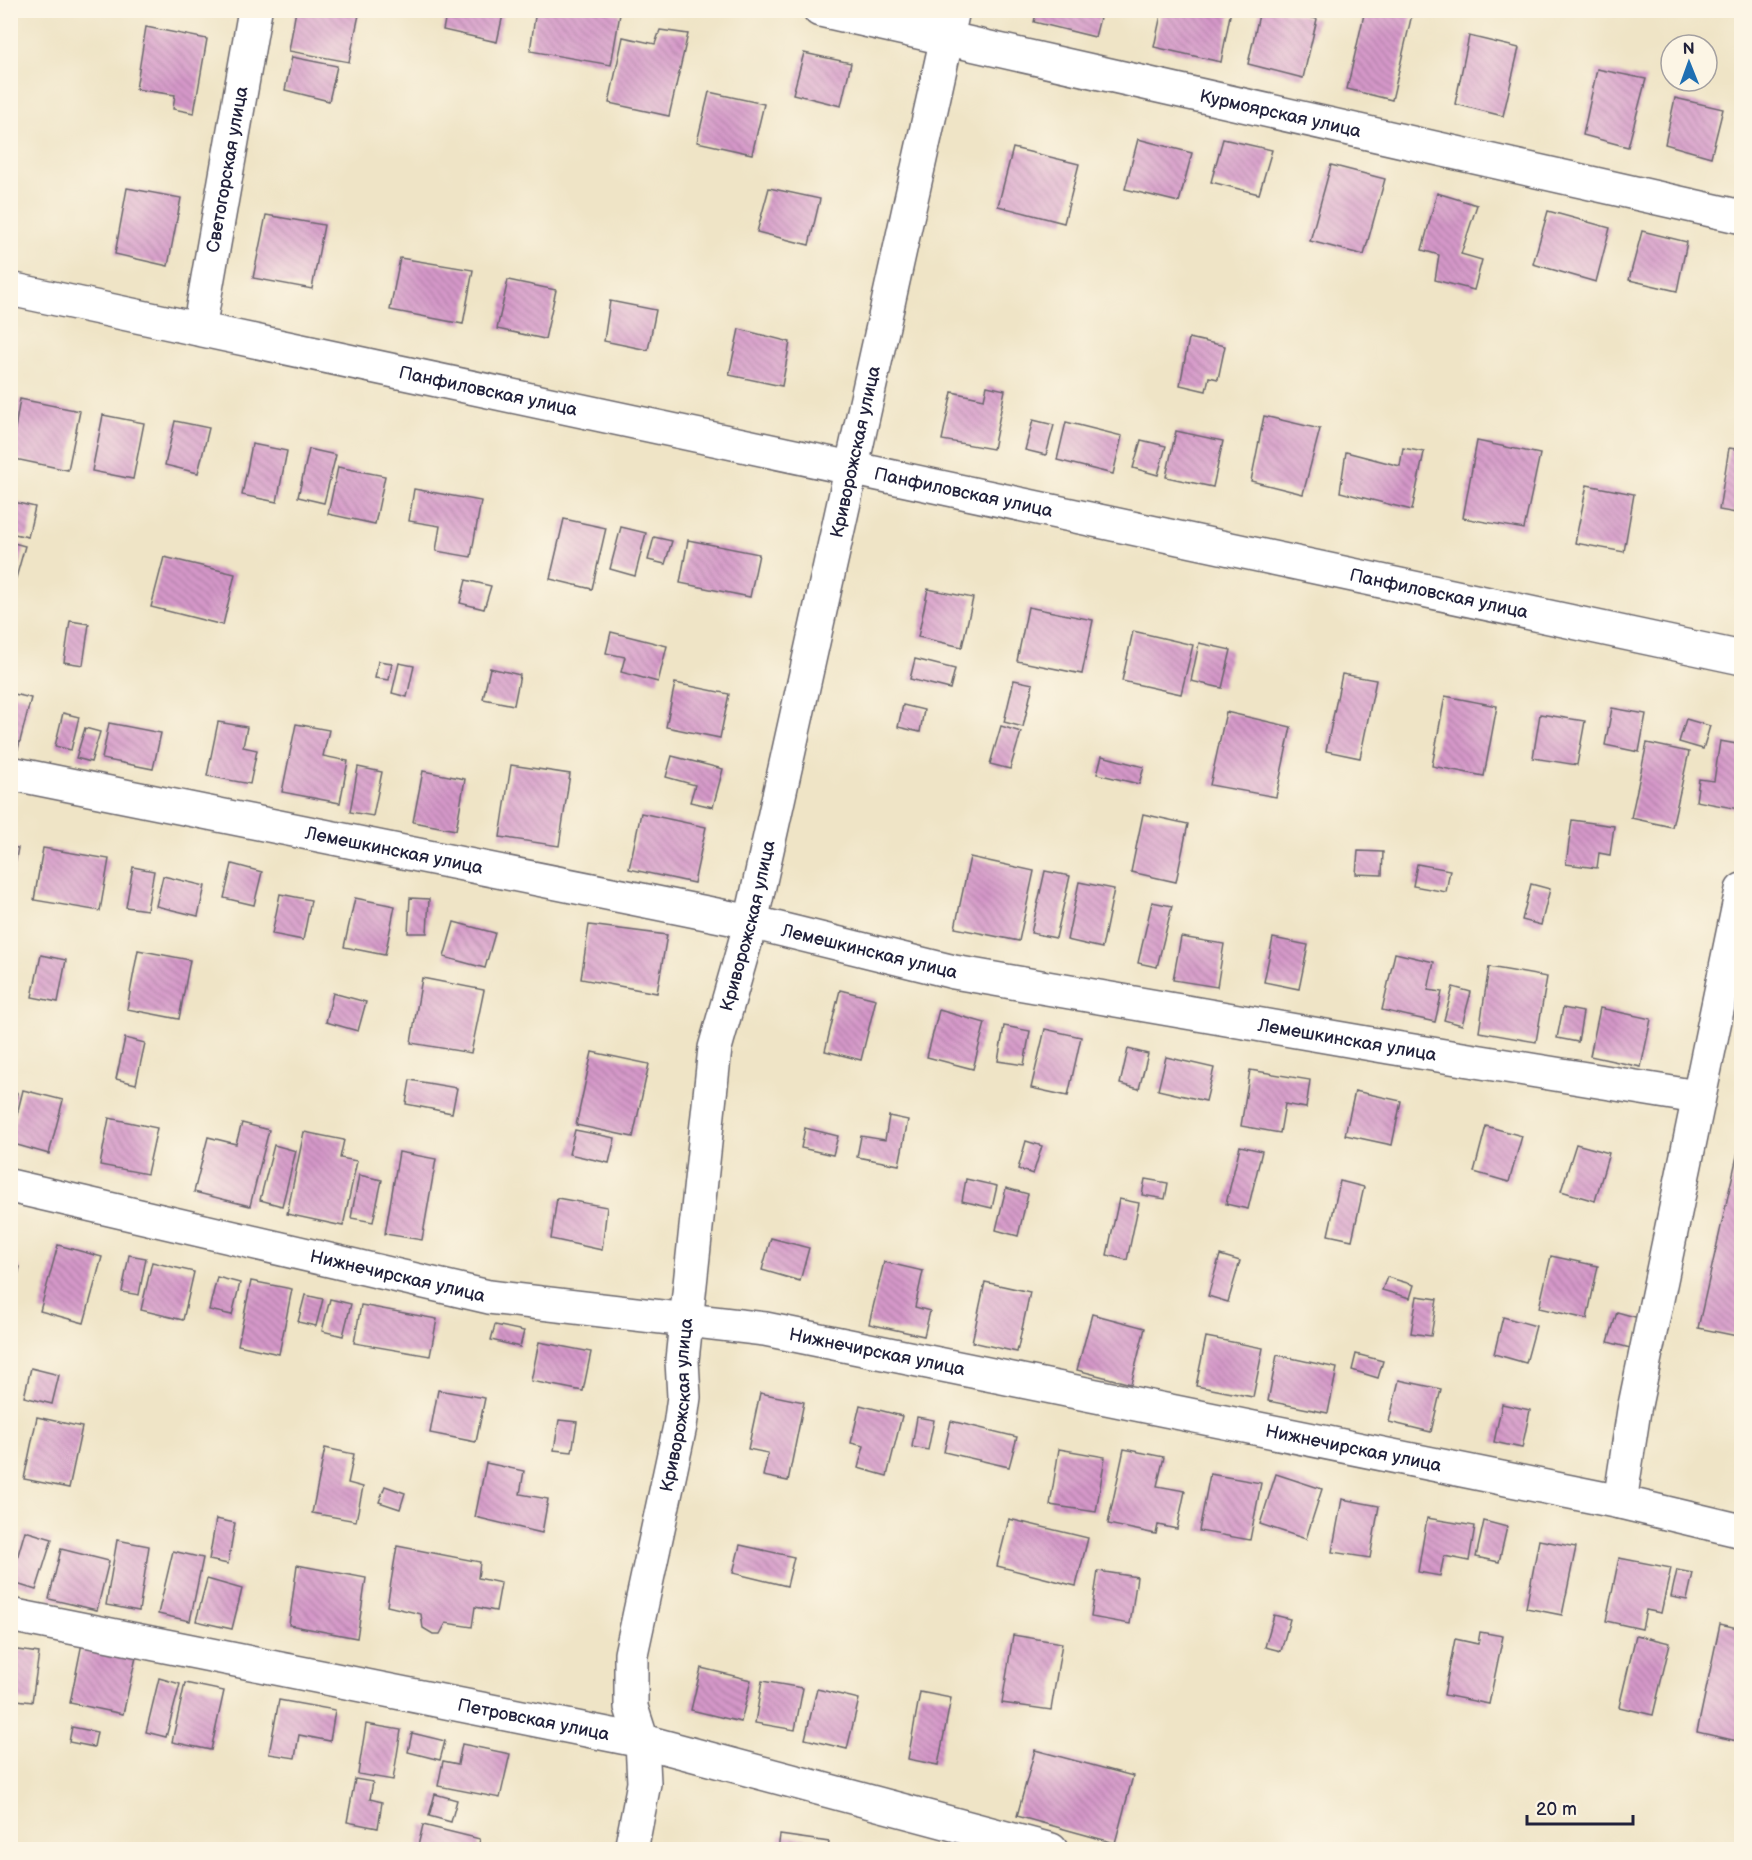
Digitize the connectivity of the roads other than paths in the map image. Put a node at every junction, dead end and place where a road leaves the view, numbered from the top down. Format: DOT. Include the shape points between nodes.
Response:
graph roads {
  1 [pos="255,10"];
  2 [pos="820,10"];
  3 [pos="951,24"];
  4 [pos="1742,217"];
  5 [pos="10,289"];
  6 [pos="199,329"];
  7 [pos="851,470"];
  8 [pos="1742,658"];
  9 [pos="10,773"];
  10 [pos="1742,890"];
  11 [pos="752,922"];
  12 [pos="1697,1097"];
  13 [pos="10,1186"];
  14 [pos="686,1322"];
  15 [pos="1620,1502"];
  16 [pos="1742,1531"];
  17 [pos="10,1614"];
  18 [pos="642,1741"];
  19 [pos="631,1850"];
  20 [pos="1051,1850"];
  1 -- 6 [label="street, Светогорская улица"];
  2 -- 3 [label="street, Курмоярская улица"];
  3 -- 4 [label="street, Курмоярская улица"];
  3 -- 7 [label="street, Криворожская улица"];
  5 -- 6 [label="street, Панфиловская улица"];
  6 -- 7 [label="street, Панфиловская улица"];
  7 -- 8 [label="street, Панфиловская улица"];
  7 -- 11 [label="street, Криворожская улица"];
  9 -- 11 [label="street, Лемешкинская улица"];
  10 -- 12 [label="street"];
  11 -- 12 [label="street, Лемешкинская улица" via="954,972"];
  11 -- 14 [label="street, Криворожская улица" via="715,1048"];
  12 -- 15 [label="street" via="1634,1410"];
  13 -- 14 [label="street, Нижнечирская улица" via="489,1297"];
  14 -- 15 [label="street, Нижнечирская улица" via="765,1329"];
  14 -- 18 [label="street, Криворожская улица" via="680,1426 630,1654 631,1707"];
  15 -- 16 [label="street, Нижнечирская улица"];
  17 -- 18 [label="street, Петровская улица"];
  18 -- 19 [label="street, Криворожская улица" via="644,1783"];
  18 -- 20 [label="street, Петровская улица"];
}
